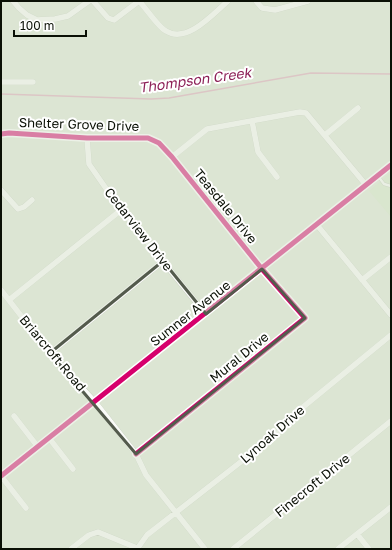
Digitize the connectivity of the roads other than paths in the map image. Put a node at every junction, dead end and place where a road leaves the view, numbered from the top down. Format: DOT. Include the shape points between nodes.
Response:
graph roads {
  1 [pos="13,1"];
  2 [pos="89,1"];
  3 [pos="93,1"];
  4 [pos="139,1"];
  5 [pos="228,1"];
  6 [pos="256,1"];
  7 [pos="308,1"];
  8 [pos="1,82"];
  9 [pos="33,82"];
  10 [pos="358,108"];
  11 [pos="252,121"];
  12 [pos="1,134"];
  13 [pos="325,135"];
  14 [pos="87,138"];
  15 [pos="172,157"];
  16 [pos="391,165"];
  17 [pos="378,176"];
  18 [pos="277,177"];
  19 [pos="366,185"];
  20 [pos="391,186"];
  21 [pos="1,190"];
  22 [pos="32,200"];
  23 [pos="121,210"];
  24 [pos="317,225"];
  25 [pos="391,257"];
  26 [pos="163,261"];
  27 [pos="262,269"];
  28 [pos="362,280"];
  29 [pos="1,290"];
  30 [pos="9,300"];
  31 [pos="206,314"];
  32 [pos="391,315"];
  33 [pos="391,335"];
  34 [pos="50,353"];
  35 [pos="95,402"];
  36 [pos="14,416"];
  37 [pos="391,421"];
  38 [pos="49,438"];
  39 [pos="38,447"];
  40 [pos="136,454"];
  41 [pos="73,469"];
  42 [pos="1,476"];
  43 [pos="26,508"];
  44 [pos="391,508"];
  45 [pos="176,512"];
  46 [pos="357,534"];
  47 [pos="71,549"];
  48 [pos="137,549"];
  49 [pos="205,549"];
  50 [pos="234,549"];
  51 [pos="338,549"];
  52 [pos="369,549"];
  1 -- 2 [label="street" via="27,15 38,20 68,16"];
  3 -- 4 [label="street" via="108,18 114,20"];
  4 -- 5 [label="street" via="165,31 174,35 192,31"];
  6 -- 7 [label="street" via="262,8 275,10"];
  8 -- 9 [label="street"];
  10 -- 13 [label="street"];
  11 -- 13 [label="street" via="306,112"];
  11 -- 15 [label="street" via="207,130"];
  11 -- 18 [label="street" via="258,152"];
  12 -- 14 [label="street, Shelter Grove Drive"];
  13 -- 19 [label="street"];
  14 -- 15 [label="street, Shelter Grove Drive" via="148,138 159,142"];
  14 -- 23 [label="street, Cedarview Drive" via="89,164"];
  15 -- 27 [label="street, Teasdale Drive"];
  16 -- 17 [label="street, Sumner Avenue"];
  17 -- 19 [label="street, Sumner Avenue"];
  17 -- 20 [label="lane" via="384,184"];
  19 -- 24 [label="street, Sumner Avenue"];
  21 -- 22 [label="street" via="18,209"];
  23 -- 26 [label="street, Cedarview Drive"];
  23 -- 30 [label="street"];
  24 -- 27 [label="street, Sumner Avenue"];
  24 -- 28 [label="street"];
  25 -- 28 [label="street"];
  26 -- 31 [label="street, Cedarview Drive"];
  26 -- 34 [label="street"];
  27 -- 31 [label="street, Sumner Avenue"];
  27 -- 40 [label="street, Mural Drive" via="305,318"];
  28 -- 32 [label="street"];
  29 -- 30 [label="street, Briarcroft Road"];
  30 -- 34 [label="street, Briarcroft Road"];
  31 -- 35 [label="street, Sumner Avenue"];
  33 -- 45 [label="street, Lynoak Drive" via="297,412 279,432"];
  34 -- 35 [label="street, Briarcroft Road"];
  35 -- 38 [label="street, Sumner Avenue"];
  35 -- 40 [label="street, Briarcroft Road"];
  36 -- 39 [label="street"];
  37 -- 50 [label="street, Finecroft Drive"];
  38 -- 39 [label="street, Sumner Avenue"];
  38 -- 41 [label="street"];
  39 -- 42 [label="street, Sumner Avenue"];
  40 -- 45 [label="street, Briarcroft Road" via="146,475"];
  42 -- 43 [label="street"];
  44 -- 46 [label="street"];
  45 -- 48 [label="street, Lynoak Drive" via="147,536"];
  45 -- 49 [label="street, Briarcroft Road"];
  46 -- 51 [label="street"];
  46 -- 52 [label="street"];
  47 -- 48 [label="street" via="89,535 98,532"];
}
